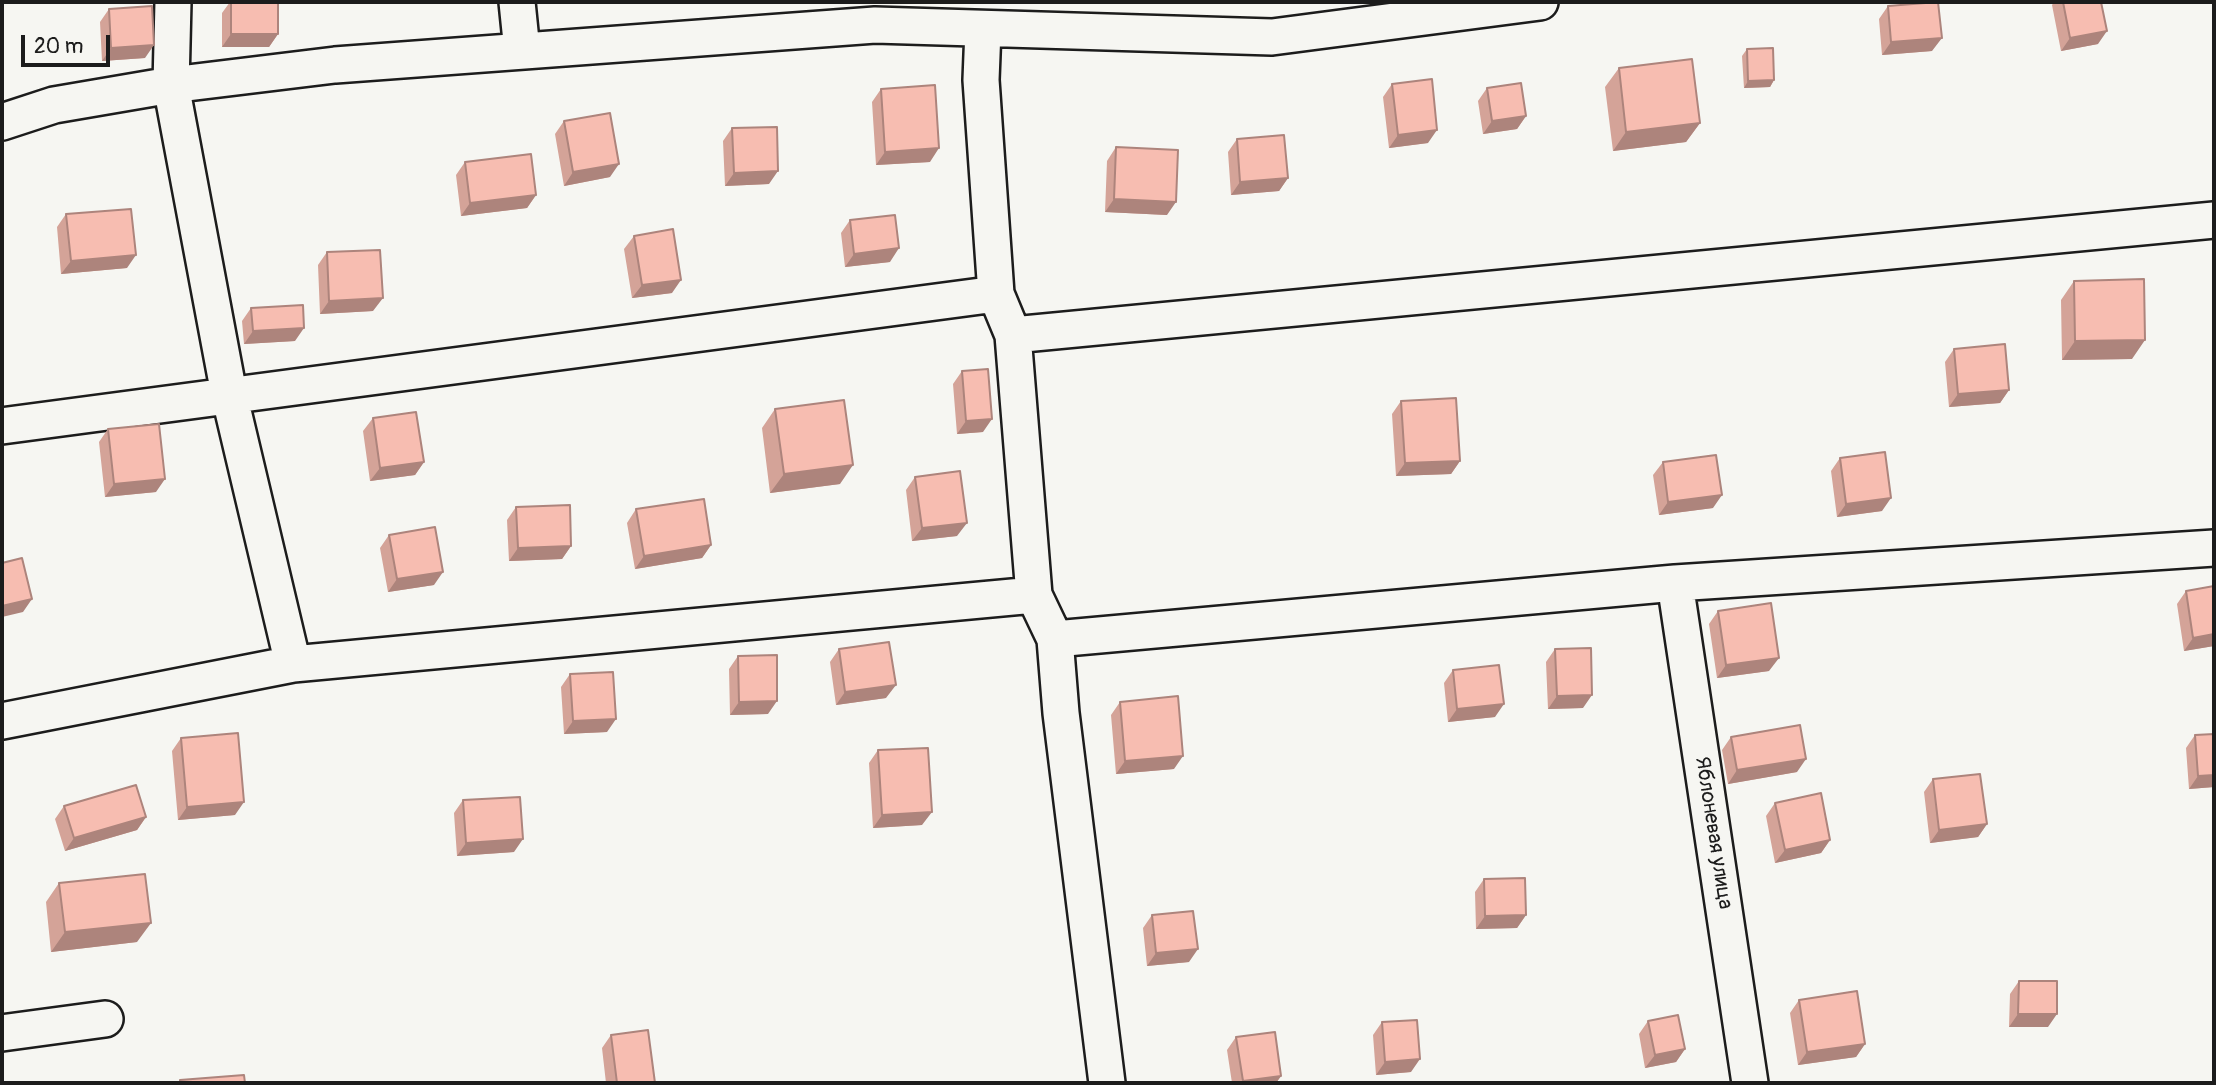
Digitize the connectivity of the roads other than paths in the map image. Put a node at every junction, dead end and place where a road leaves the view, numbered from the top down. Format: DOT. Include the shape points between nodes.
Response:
graph roads {
  1 [pos="173,2"];
  2 [pos="517,2"];
  3 [pos="1540,2"];
  4 [pos="984,29"];
  5 [pos="522,51"];
  6 [pos="171,86"];
  7 [pos="2,122"];
  8 [pos="2214,220"];
  9 [pos="996,294"];
  10 [pos="1013,335"];
  11 [pos="229,394"];
  12 [pos="2,426"];
  13 [pos="2214,548"];
  14 [pos="1675,583"];
  15 [pos="1034,595"];
  16 [pos="1055,639"];
  17 [pos="293,664"];
  18 [pos="2,721"];
  19 [pos="105,1019"];
  20 [pos="2,1033"];
  21 [pos="1107,1083"];
  22 [pos="1751,1083"];
  1 -- 6 [label="street"];
  2 -- 5 [label="street"];
  3 -- 4 [label="street" via="1272,37"];
  4 -- 5 [label="street" via="875,25"];
  4 -- 9 [label="street" via="981,80"];
  5 -- 6 [label="street" via="335,65"];
  6 -- 7 [label="street" via="54,105"];
  6 -- 11 [label="street"];
  8 -- 10 [label="street"];
  9 -- 10 [label="street"];
  9 -- 11 [label="street"];
  10 -- 15 [label="street"];
  11 -- 12 [label="street"];
  11 -- 17 [label="street"];
  13 -- 14 [label="street"];
  14 -- 16 [label="street"];
  14 -- 22 [label="street, Яблоневая улица"];
  15 -- 16 [label="street"];
  15 -- 17 [label="street"];
  16 -- 21 [label="street"];
  17 -- 18 [label="street"];
  19 -- 20 [label="street"];
}
